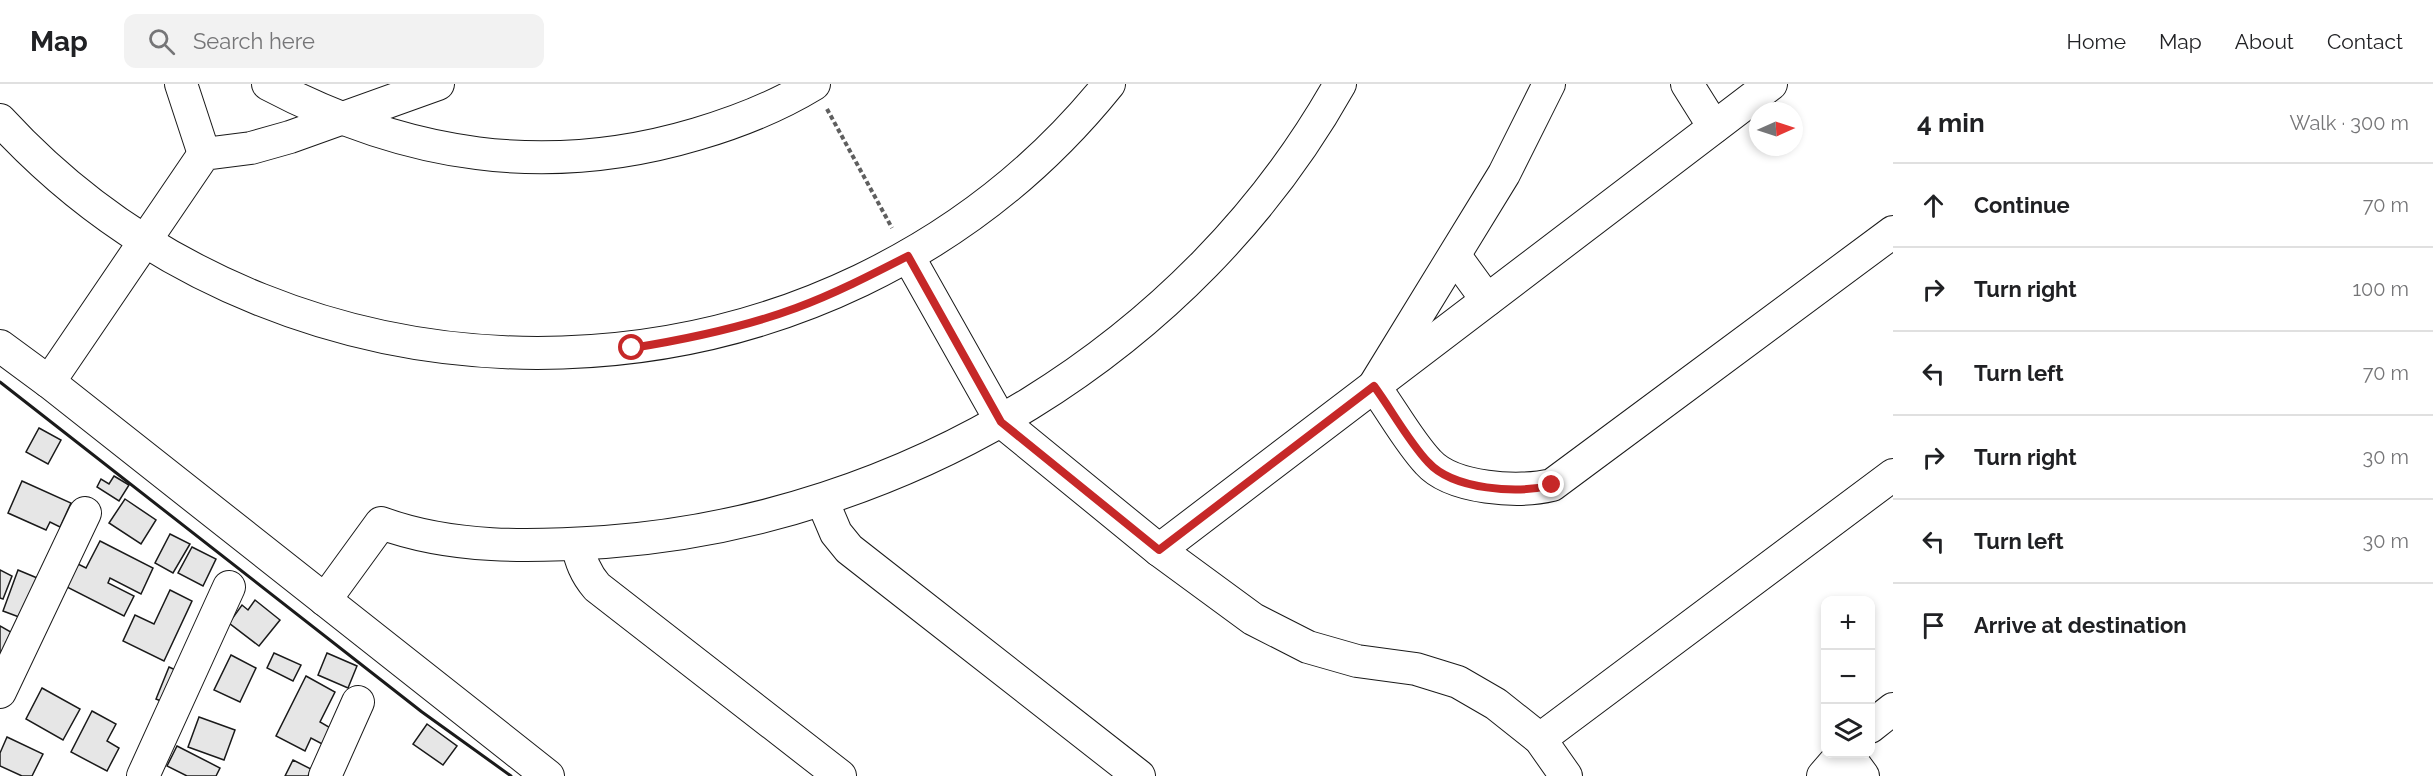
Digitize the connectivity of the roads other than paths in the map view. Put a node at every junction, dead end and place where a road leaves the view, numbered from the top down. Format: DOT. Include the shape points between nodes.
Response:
graph roads {
  1 [pos="181,84"];
  2 [pos="268,84"];
  3 [pos="438,84"];
  4 [pos="814,84"];
  5 [pos="1109,84"];
  6 [pos="1340,84"];
  7 [pos="1549,84"];
  8 [pos="1687,84"];
  9 [pos="1771,84"];
  10 [pos="0,120"];
  11 [pos="343,120"];
  12 [pos="1714,127"];
  13 [pos="204,154"];
  14 [pos="1893,232"];
  15 [pos="145,240"];
  16 [pos="908,256"];
  17 [pos="1455,256"];
  18 [pos="1487,300"];
  19 [pos="0,346"];
  20 [pos="49,382"];
  21 [pos="1374,386"];
  22 [pos="1001,422"];
  23 [pos="1893,475"];
  24 [pos="822,500"];
  25 [pos="85,513"];
  26 [pos="577,544"];
  27 [pos="1159,550"];
  28 [pos="229,587"];
  29 [pos="325,600"];
  30 [pos="0,692"];
  31 [pos="358,702"];
  32 [pos="1893,709"];
  33 [pos="1875,723"];
  34 [pos="1540,739"];
  35 [pos="1838,758"];
  36 [pos="1850,758"];
  37 [pos="143,776"];
  38 [pos="325,776"];
  39 [pos="548,776"];
  40 [pos="840,776"];
  41 [pos="1139,776"];
  42 [pos="1566,776"];
  43 [pos="1824,776"];
  44 [pos="1863,776"];
  1 -- 13 [label="street"];
  2 -- 11 [label="street"];
  3 -- 11 [label="street"];
  4 -- 11 [label="street" via="716,129 659,144 576,157 529,158 434,147"];
  5 -- 16 [label="street" via="1025,171 985,204"];
  6 -- 22 [label="street" via="1274,183 1204,264 1118,342"];
  7 -- 17 [label="street" via="1504,174"];
  8 -- 12 [label="street"];
  9 -- 12 [label="street"];
  10 -- 15 [label="street" via="57,175"];
  11 -- 13 [label="street" via="251,148"];
  12 -- 18 [label="street"];
  13 -- 15 [label="street"];
  14 -- 21 [label="street" via="1552,485 1522,491 1498,489 1442,473 1428,463"];
  15 -- 16 [label="street" via="245,293 298,314 406,342 519,354 632,348 742,326 796,308"];
  15 -- 20 [label="street"];
  16 -- 22 [label="street"];
  17 -- 18 [label="street"];
  17 -- 21 [label="street"];
  18 -- 21 [label="street"];
  19 -- 20 [label="street"];
  20 -- 29 [label="street"];
  21 -- 27 [label="street"];
  22 -- 24 [label="street" via="901,472"];
  22 -- 27 [label="street"];
  23 -- 34 [label="street"];
  24 -- 26 [label="street" via="735,524 668,536"];
  24 -- 41 [label="street" via="836,533 849,549"];
  25 -- 30 [label="street"];
  26 -- 29 [label="street" via="448,541 381,524"];
  26 -- 40 [label="street" via="581,564 597,587"];
  27 -- 34 [label="street" via="1253,619 1308,647 1357,661 1416,669 1458,682 1496,704"];
  28 -- 37 [label="street"];
  29 -- 39 [label="street"];
  31 -- 38 [label="street"];
  32 -- 33 [label="street"];
  34 -- 42 [label="street"];
  35 -- 43 [label="street"];
  36 -- 44 [label="street"];
}
